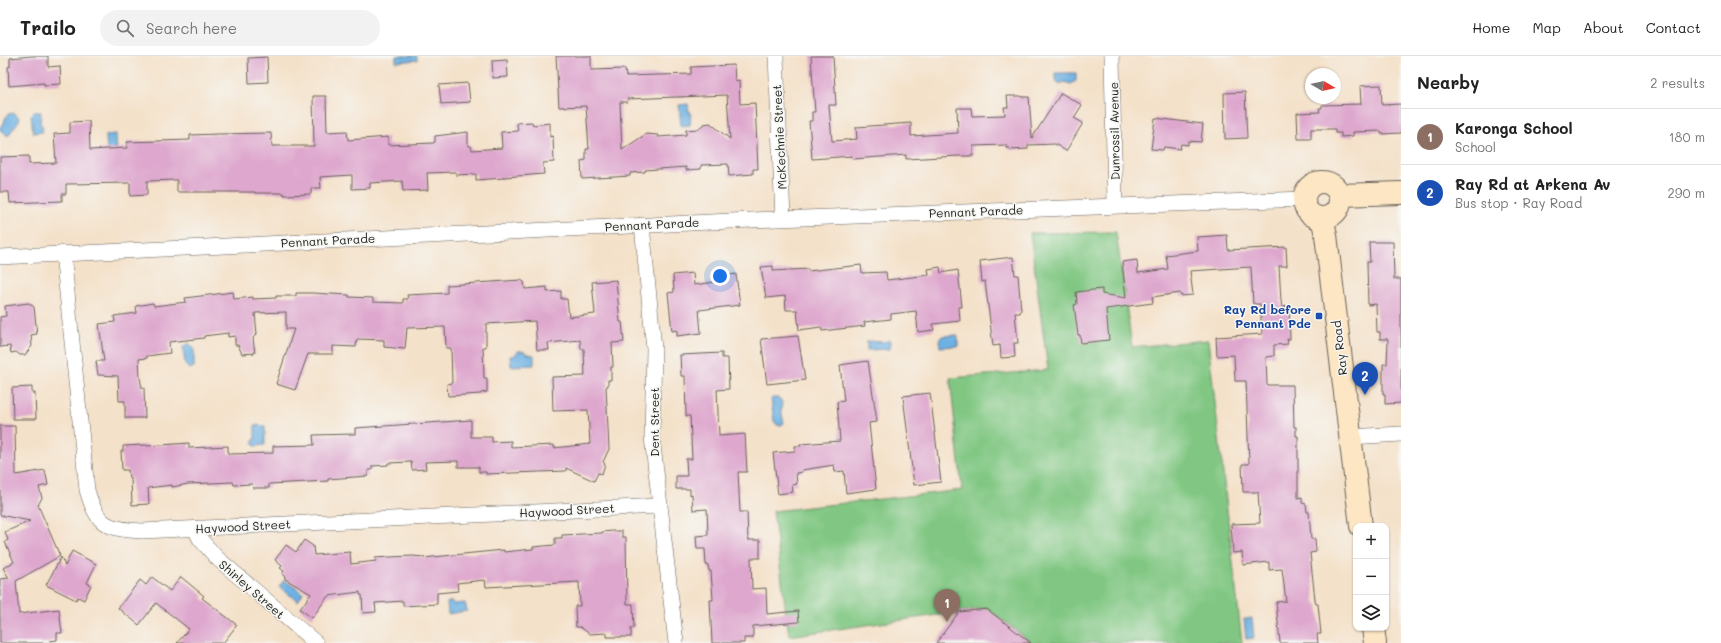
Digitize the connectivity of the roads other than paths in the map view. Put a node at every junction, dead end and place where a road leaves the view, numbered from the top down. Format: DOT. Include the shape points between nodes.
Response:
graph roads {
  1 [pos="776,56"];
  2 [pos="1112,56"];
  3 [pos="1401,193"];
  4 [pos="1340,195"];
  5 [pos="1304,199"];
  6 [pos="1115,205"];
  7 [pos="783,218"];
  8 [pos="1322,218"];
  9 [pos="642,225"];
  10 [pos="63,253"];
  11 [pos="0,257"];
  12 [pos="1401,434"];
  13 [pos="1350,437"];
  14 [pos="659,506"];
  15 [pos="1361,523"];
  16 [pos="195,529"];
  17 [pos="1373,631"];
  18 [pos="316,643"];
  19 [pos="676,643"];
  20 [pos="1375,643"];
  1 -- 7 [label="street, McKechnie Street"];
  2 -- 6 [label="street, Dunrossil Avenue"];
  3 -- 4 [label="street"];
  4 -- 5 [label="street" via="1329,182 1318,182 1308,188"];
  4 -- 8 [label="street" via="1337,211"];
  5 -- 6 [label="street, Pennant Parade"];
  5 -- 8 [label="street" via="1311,214"];
  6 -- 7 [label="street, Pennant Parade"];
  7 -- 9 [label="street, Pennant Parade"];
  8 -- 13 [label="street, Ray Road"];
  9 -- 10 [label="street, Pennant Parade"];
  9 -- 14 [label="street, Dent Street" via="654,349 652,437"];
  10 -- 11 [label="street, Pennant Parade"];
  10 -- 16 [label="street, Haywood Street" via="86,490 92,508 98,519 122,530"];
  12 -- 13 [label="street"];
  13 -- 15 [label="street, Ray Road"];
  14 -- 16 [label="street, Haywood Street"];
  14 -- 19 [label="street, Dent Street"];
  16 -- 18 [label="street, Shirley Street" via="200,539 217,558"];
  17 -- 20 [label="street"];
}
